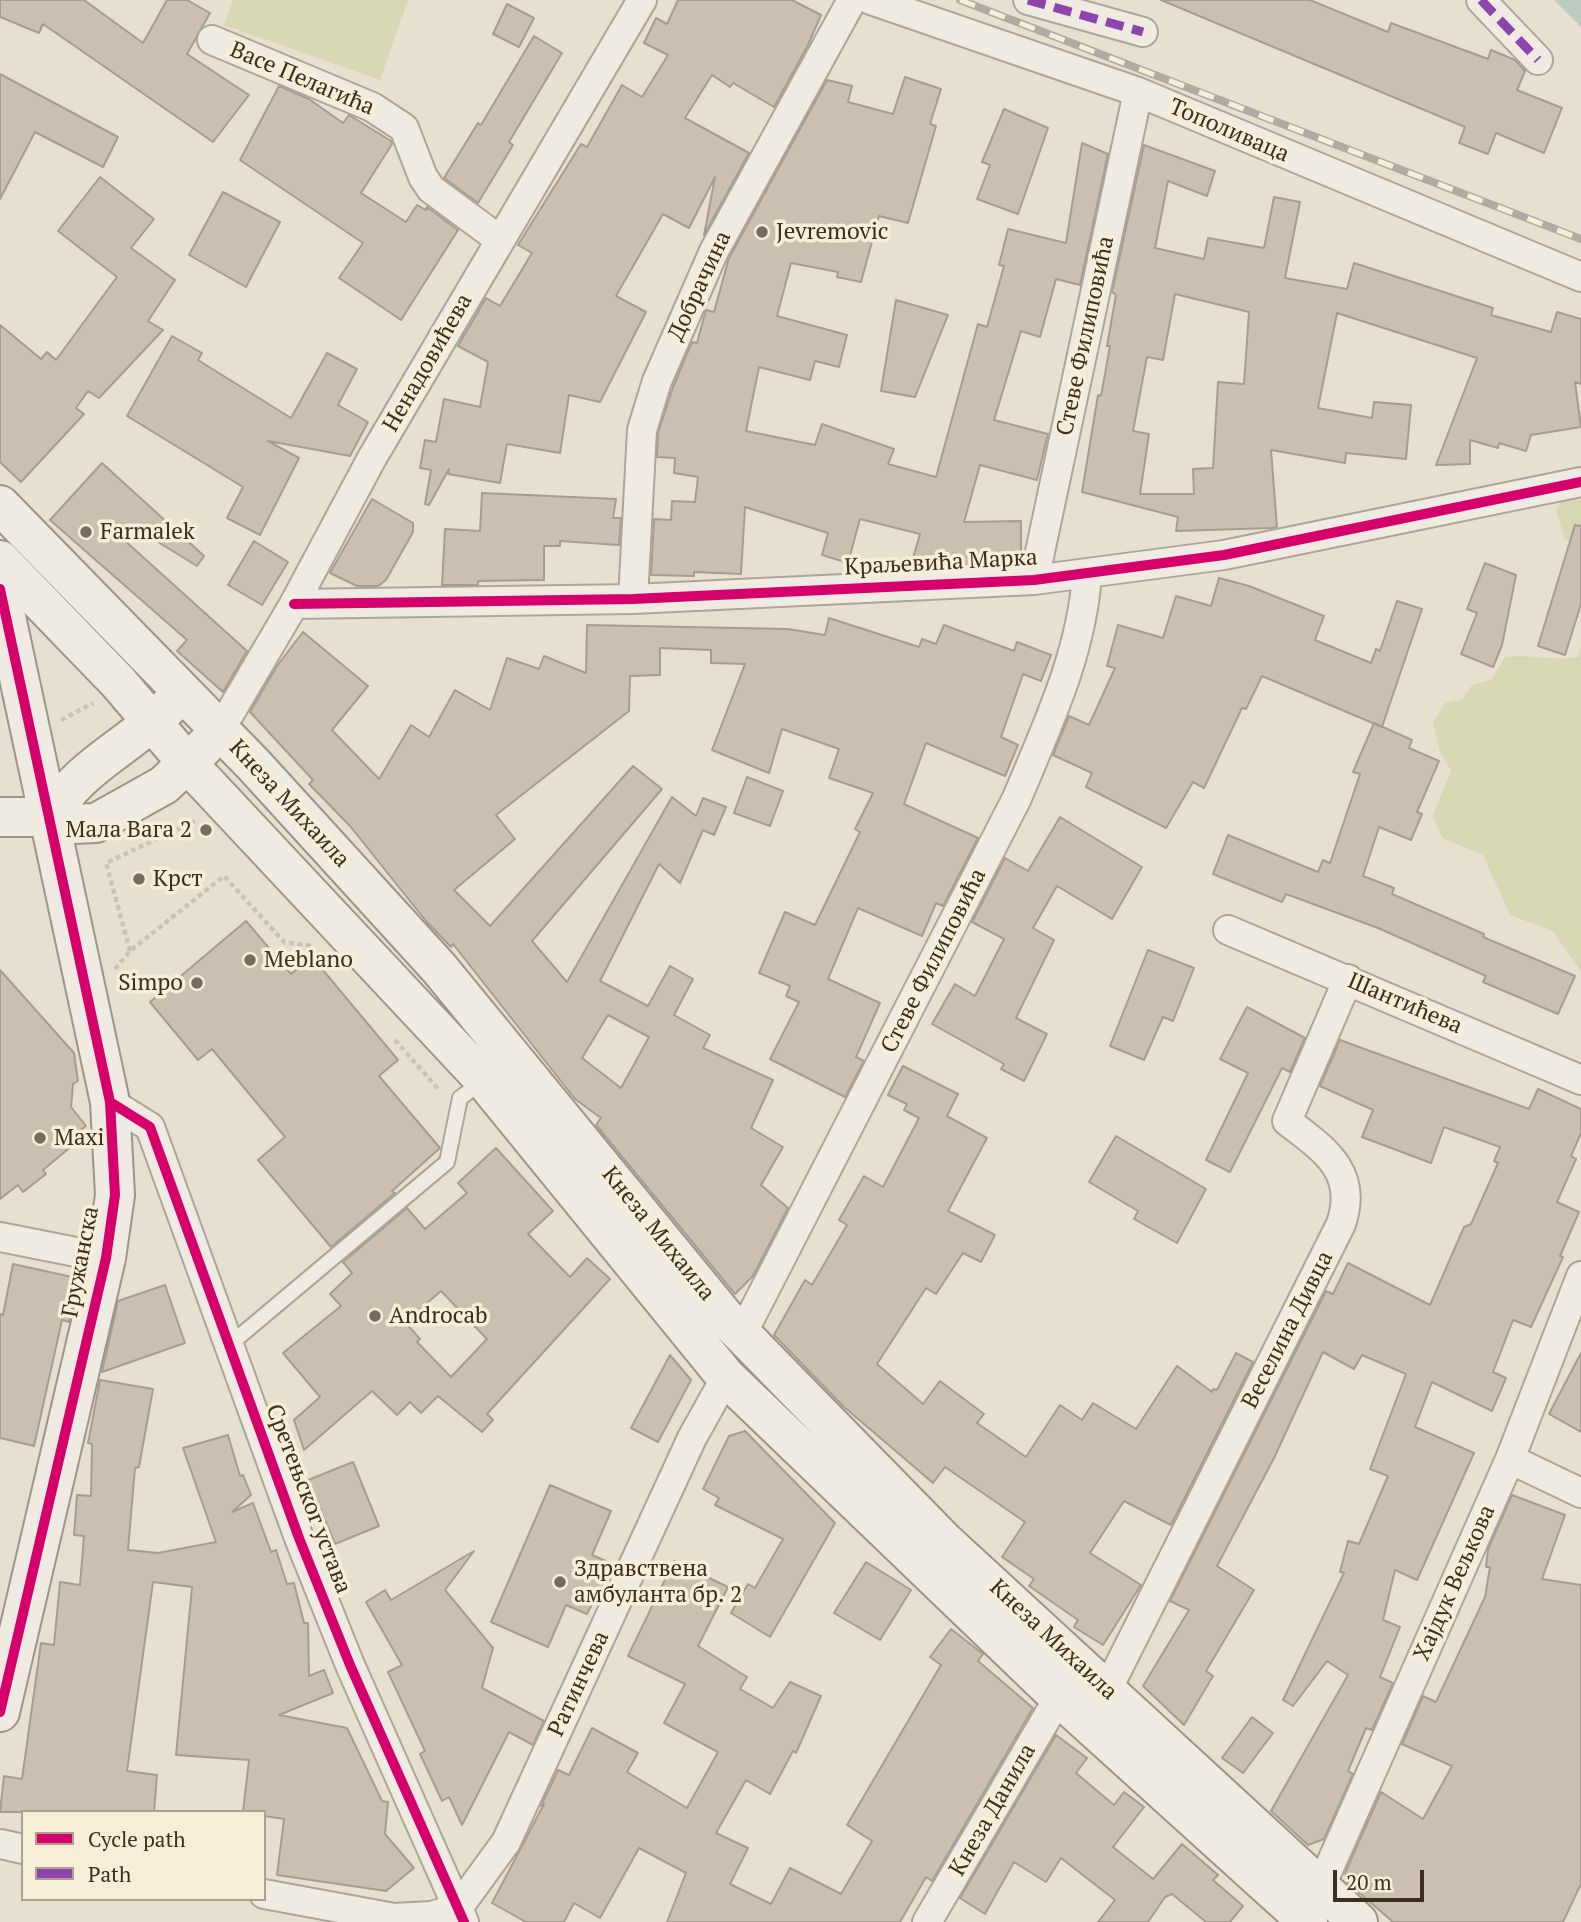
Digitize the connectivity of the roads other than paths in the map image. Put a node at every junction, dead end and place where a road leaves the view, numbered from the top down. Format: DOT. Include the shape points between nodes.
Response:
graph roads {
  1 [pos="642,0"];
  2 [pos="852,0"];
  3 [pos="871,0"];
  4 [pos="1028,0"];
  5 [pos="1481,0"];
  6 [pos="1143,32"];
  7 [pos="212,40"];
  8 [pos="1538,60"];
  9 [pos="1138,92"];
  10 [pos="500,240"];
  11 [pos="1581,277"];
  12 [pos="1581,482"];
  13 [pos="0,505"];
  14 [pos="0,560"];
  15 [pos="1087,574"];
  16 [pos="1034,580"];
  17 [pos="0,589"];
  18 [pos="634,598"];
  19 [pos="294,604"];
  20 [pos="182,691"];
  21 [pos="152,724"];
  22 [pos="220,730"];
  23 [pos="188,764"];
  24 [pos="0,817"];
  25 [pos="50,817"];
  26 [pos="1228,930"];
  27 [pos="1348,979"];
  28 [pos="1581,1080"];
  29 [pos="472,1089"];
  30 [pos="110,1102"];
  31 [pos="0,1237"];
  32 [pos="106,1258"];
  33 [pos="1581,1276"];
  34 [pos="742,1334"];
  35 [pos="228,1346"];
  36 [pos="726,1377"];
  37 [pos="1510,1459"];
  38 [pos="1581,1493"];
  39 [pos="1107,1690"];
  40 [pos="1059,1697"];
  41 [pos="0,1712"];
  42 [pos="0,1844"];
  43 [pos="21,1849"];
  44 [pos="1321,1886"];
  45 [pos="266,1894"];
  46 [pos="459,1917"];
  47 [pos="927,1922"];
  48 [pos="1308,1922"];
  49 [pos="1358,1922"];
  1 -- 10 [label="street, Ненадовићева"];
  2 -- 18 [label="street, Добрачина" via="714,251 657,381 642,430"];
  3 -- 9 [label="street, Тополиваца"];
  4 -- 6 [label="street"];
  5 -- 8 [label="street"];
  7 -- 10 [label="street, Васе Пелагића" via="372,107 404,128 431,189"];
  9 -- 11 [label="street, Тополиваца"];
  9 -- 16 [label="street, Стеве Филиповића"];
  10 -- 19 [label="street, Ненадовићева" via="372,458"];
  12 -- 15 [label="street, Краљевића Марка" via="1237,553"];
  13 -- 20 [label="main road, Кнеза Михаила"];
  14 -- 21 [label="main road, Кнеза Михаила" via="118,682"];
  15 -- 16 [label="street, Краљевића Марка"];
  15 -- 34 [label="street, Стеве Филиповића" via="1079,635 1017,798"];
  16 -- 18 [label="street, Краљевића Марка"];
  17 -- 25 [label="main road, Гружанска"];
  18 -- 19 [label="street, Краљевића Марка"];
  19 -- 22 [label="street, Ненадовићева"];
  20 -- 21 [label="main road"];
  20 -- 22 [label="main road, Кнеза Михаила"];
  21 -- 23 [label="main road, Кнеза Михаила"];
  21 -- 25 [label="main road" via="76,779"];
  22 -- 23 [label="main road"];
  22 -- 34 [label="main road, Кнеза Михаила" via="439,968"];
  23 -- 25 [label="main road" via="164,785 96,823 73,824"];
  23 -- 29 [label="main road, Кнеза Михаила"];
  24 -- 25 [label="main road"];
  25 -- 30 [label="main road, Гружанска"];
  26 -- 27 [label="street, Шантићева"];
  27 -- 28 [label="street, Шантићева"];
  27 -- 39 [label="street, Веселина Дивца" via="1287,1121 1331,1156 1342,1175 1347,1198 1341,1224"];
  29 -- 35 [label="lane" via="447,1162"];
  29 -- 36 [label="main road, Кнеза Михаила"];
  30 -- 32 [label="main road, Гружанска" via="115,1195"];
  30 -- 35 [label="street, Сретењског устава" via="150,1127"];
  31 -- 32 [label="street"];
  32 -- 41 [label="main road, Гружанска"];
  33 -- 37 [label="street, Хајдук Вељкова"];
  34 -- 39 [label="main road, Кнеза Михаила" via="944,1541"];
  35 -- 46 [label="street, Сретењског устава" via="350,1665"];
  36 -- 40 [label="main road, Кнеза Михаила"];
  36 -- 46 [label="street, Ратинчева" via="692,1438 506,1842"];
  37 -- 38 [label="street"];
  37 -- 44 [label="street, Хајдук Вељкова"];
  39 -- 44 [label="main road, Кнеза Михаила"];
  40 -- 47 [label="street, Кнеза Данила"];
  40 -- 48 [label="main road, Кнеза Михаила"];
  42 -- 43 [label="street"];
  44 -- 49 [label="main road, Кнеза Михаила"];
  45 -- 46 [label="street" via="394,1918"];
}
